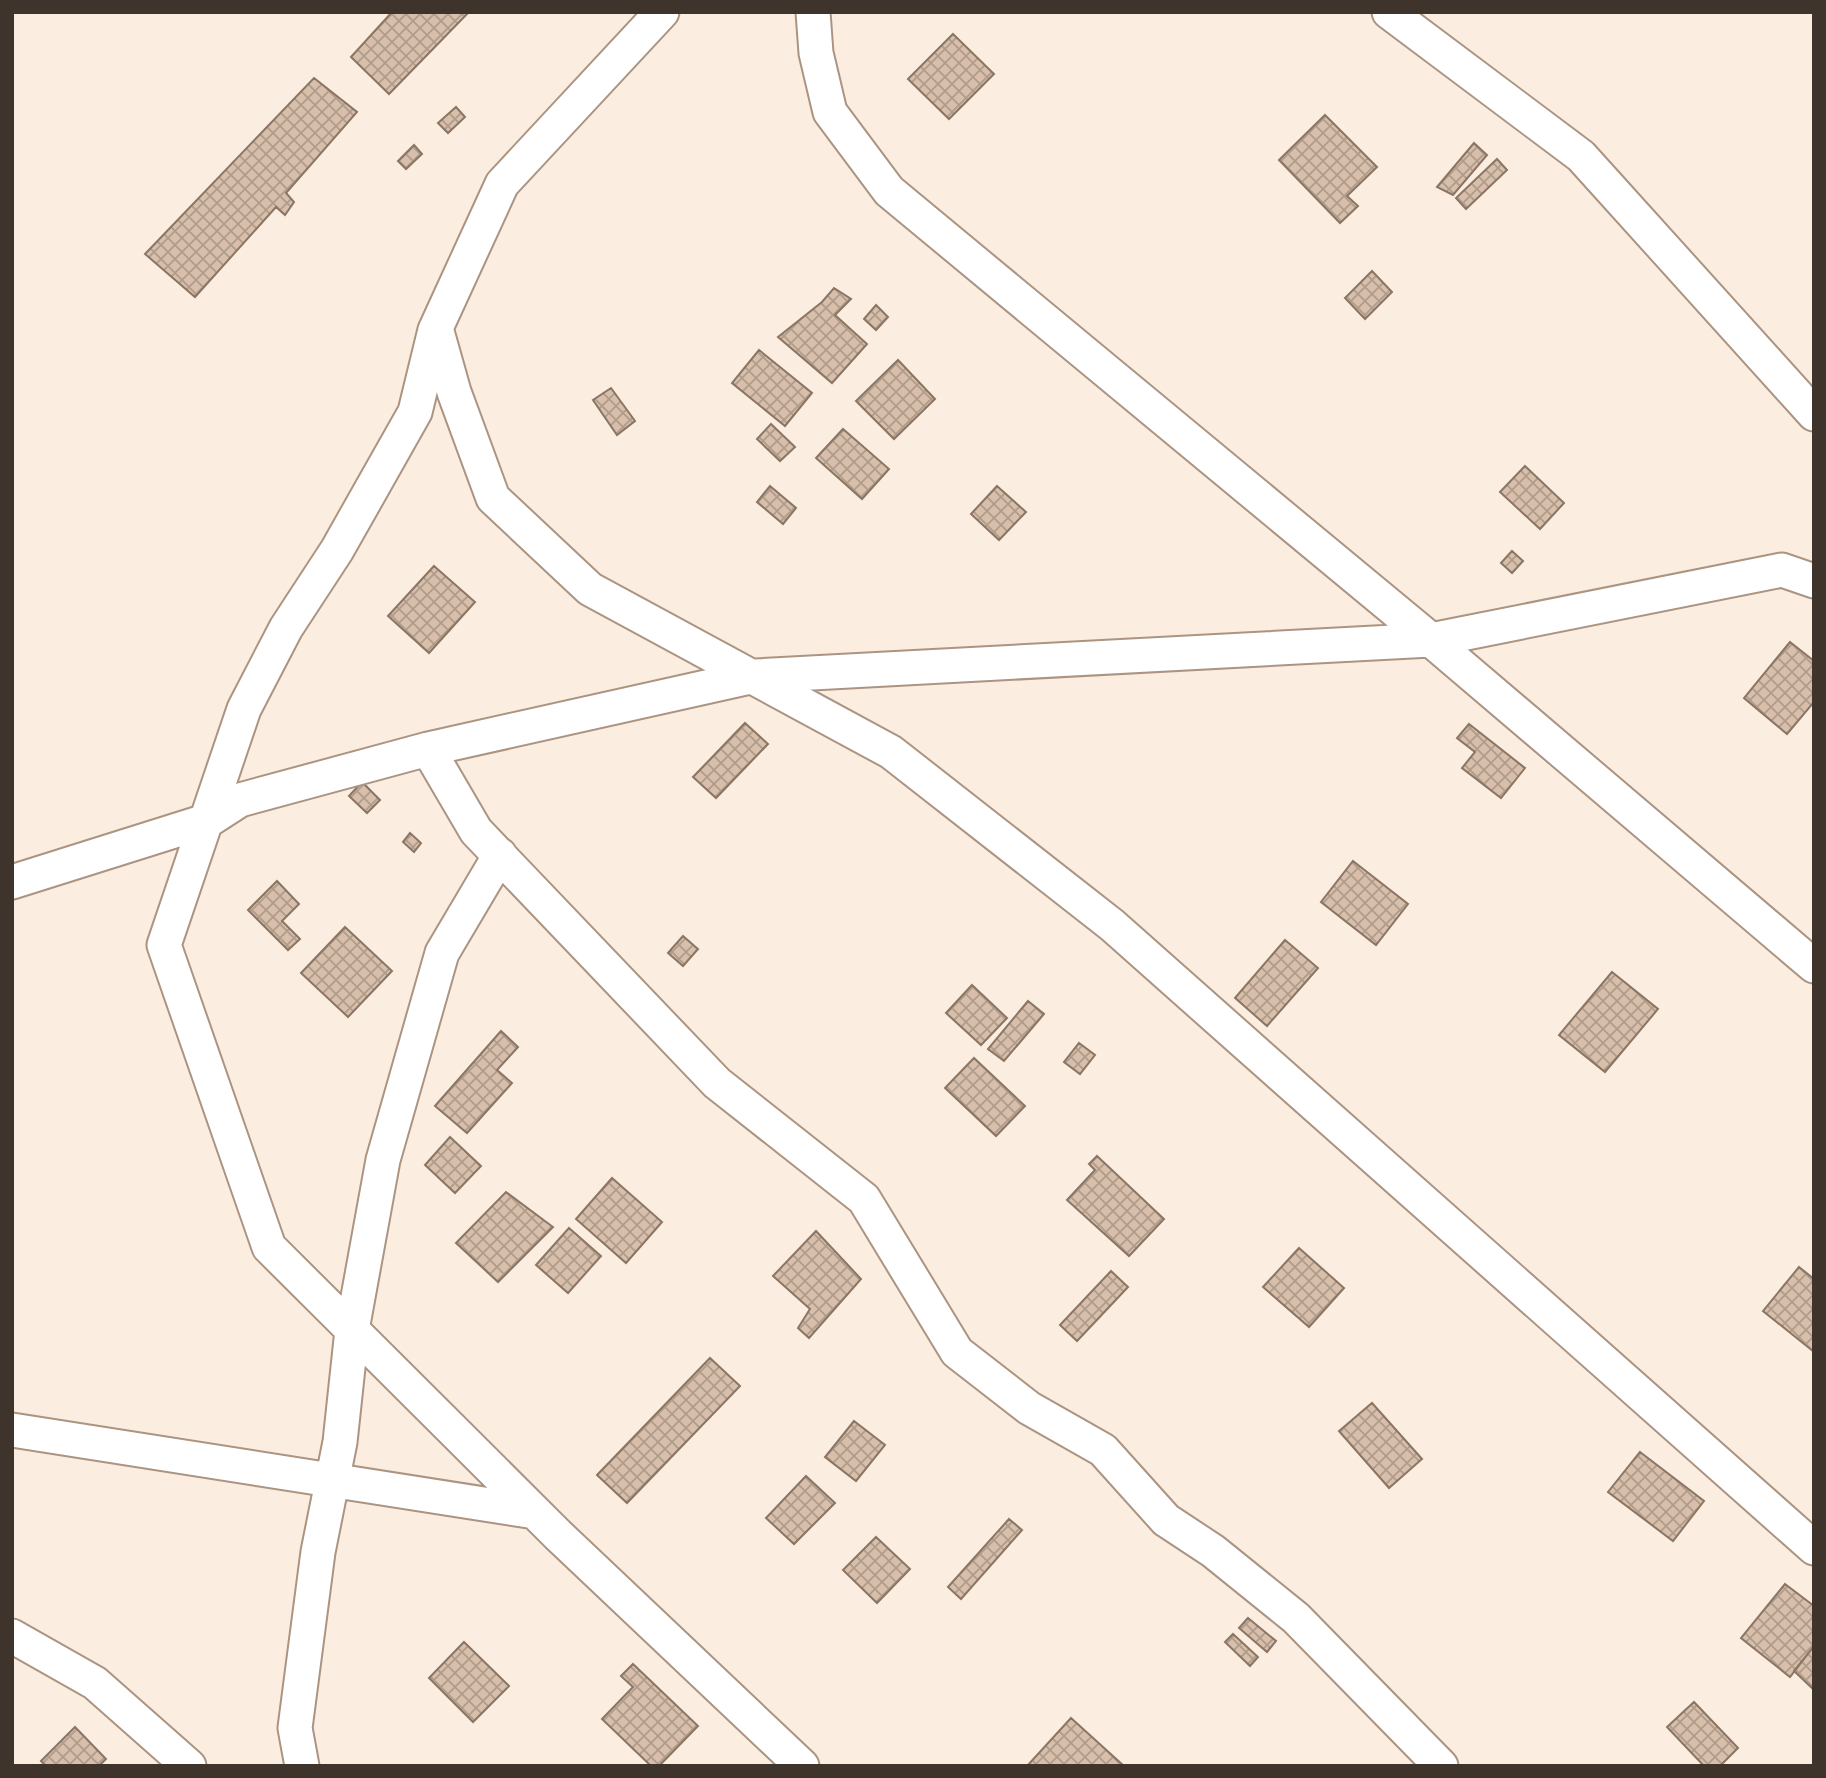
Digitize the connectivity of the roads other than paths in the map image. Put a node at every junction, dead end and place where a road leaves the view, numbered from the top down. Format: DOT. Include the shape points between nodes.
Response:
graph roads {
  1 [pos="662,12"];
  2 [pos="813,12"];
  3 [pos="1389,12"];
  4 [pos="436,328"];
  5 [pos="1814,414"];
  6 [pos="1814,581"];
  7 [pos="1431,640"];
  8 [pos="755,676"];
  9 [pos="428,749"];
  10 [pos="209,820"];
  11 [pos="500,855"];
  12 [pos="12,882"];
  13 [pos="1814,966"];
  14 [pos="352,1330"];
  15 [pos="12,1430"];
  16 [pos="333,1479"];
  17 [pos="535,1512"];
  18 [pos="1814,1548"];
  19 [pos="12,1636"];
  20 [pos="189,1766"];
  21 [pos="302,1766"];
  22 [pos="802,1766"];
  23 [pos="1441,1766"];
  1 -- 4 [label="street" via="502,184"];
  2 -- 7 [label="street" via="816,53 830,111 889,191"];
  3 -- 5 [label="street" via="1581,156"];
  4 -- 8 [label="street" via="454,392 494,498 590,589"];
  4 -- 10 [label="street" via="415,412 337,550 286,628 244,709"];
  6 -- 7 [label="street" via="1782,570"];
  7 -- 8 [label="street"];
  7 -- 13 [label="street"];
  8 -- 9 [label="street"];
  8 -- 18 [label="street" via="891,752 1112,925"];
  9 -- 10 [label="street" via="240,800"];
  9 -- 11 [label="street" via="476,831"];
  10 -- 12 [label="street"];
  10 -- 14 [label="street" via="164,945 269,1247"];
  11 -- 14 [label="street" via="442,953 383,1160"];
  11 -- 23 [label="street" via="716,1083 864,1199 957,1352 1029,1408 1103,1450 1166,1520 1213,1550 1296,1618"];
  14 -- 16 [label="street"];
  14 -- 17 [label="street"];
  15 -- 16 [label="street"];
  16 -- 17 [label="street"];
  16 -- 21 [label="street" via="318,1552 295,1728"];
  17 -- 22 [label="street"];
  19 -- 20 [label="street" via="95,1683"];
}
